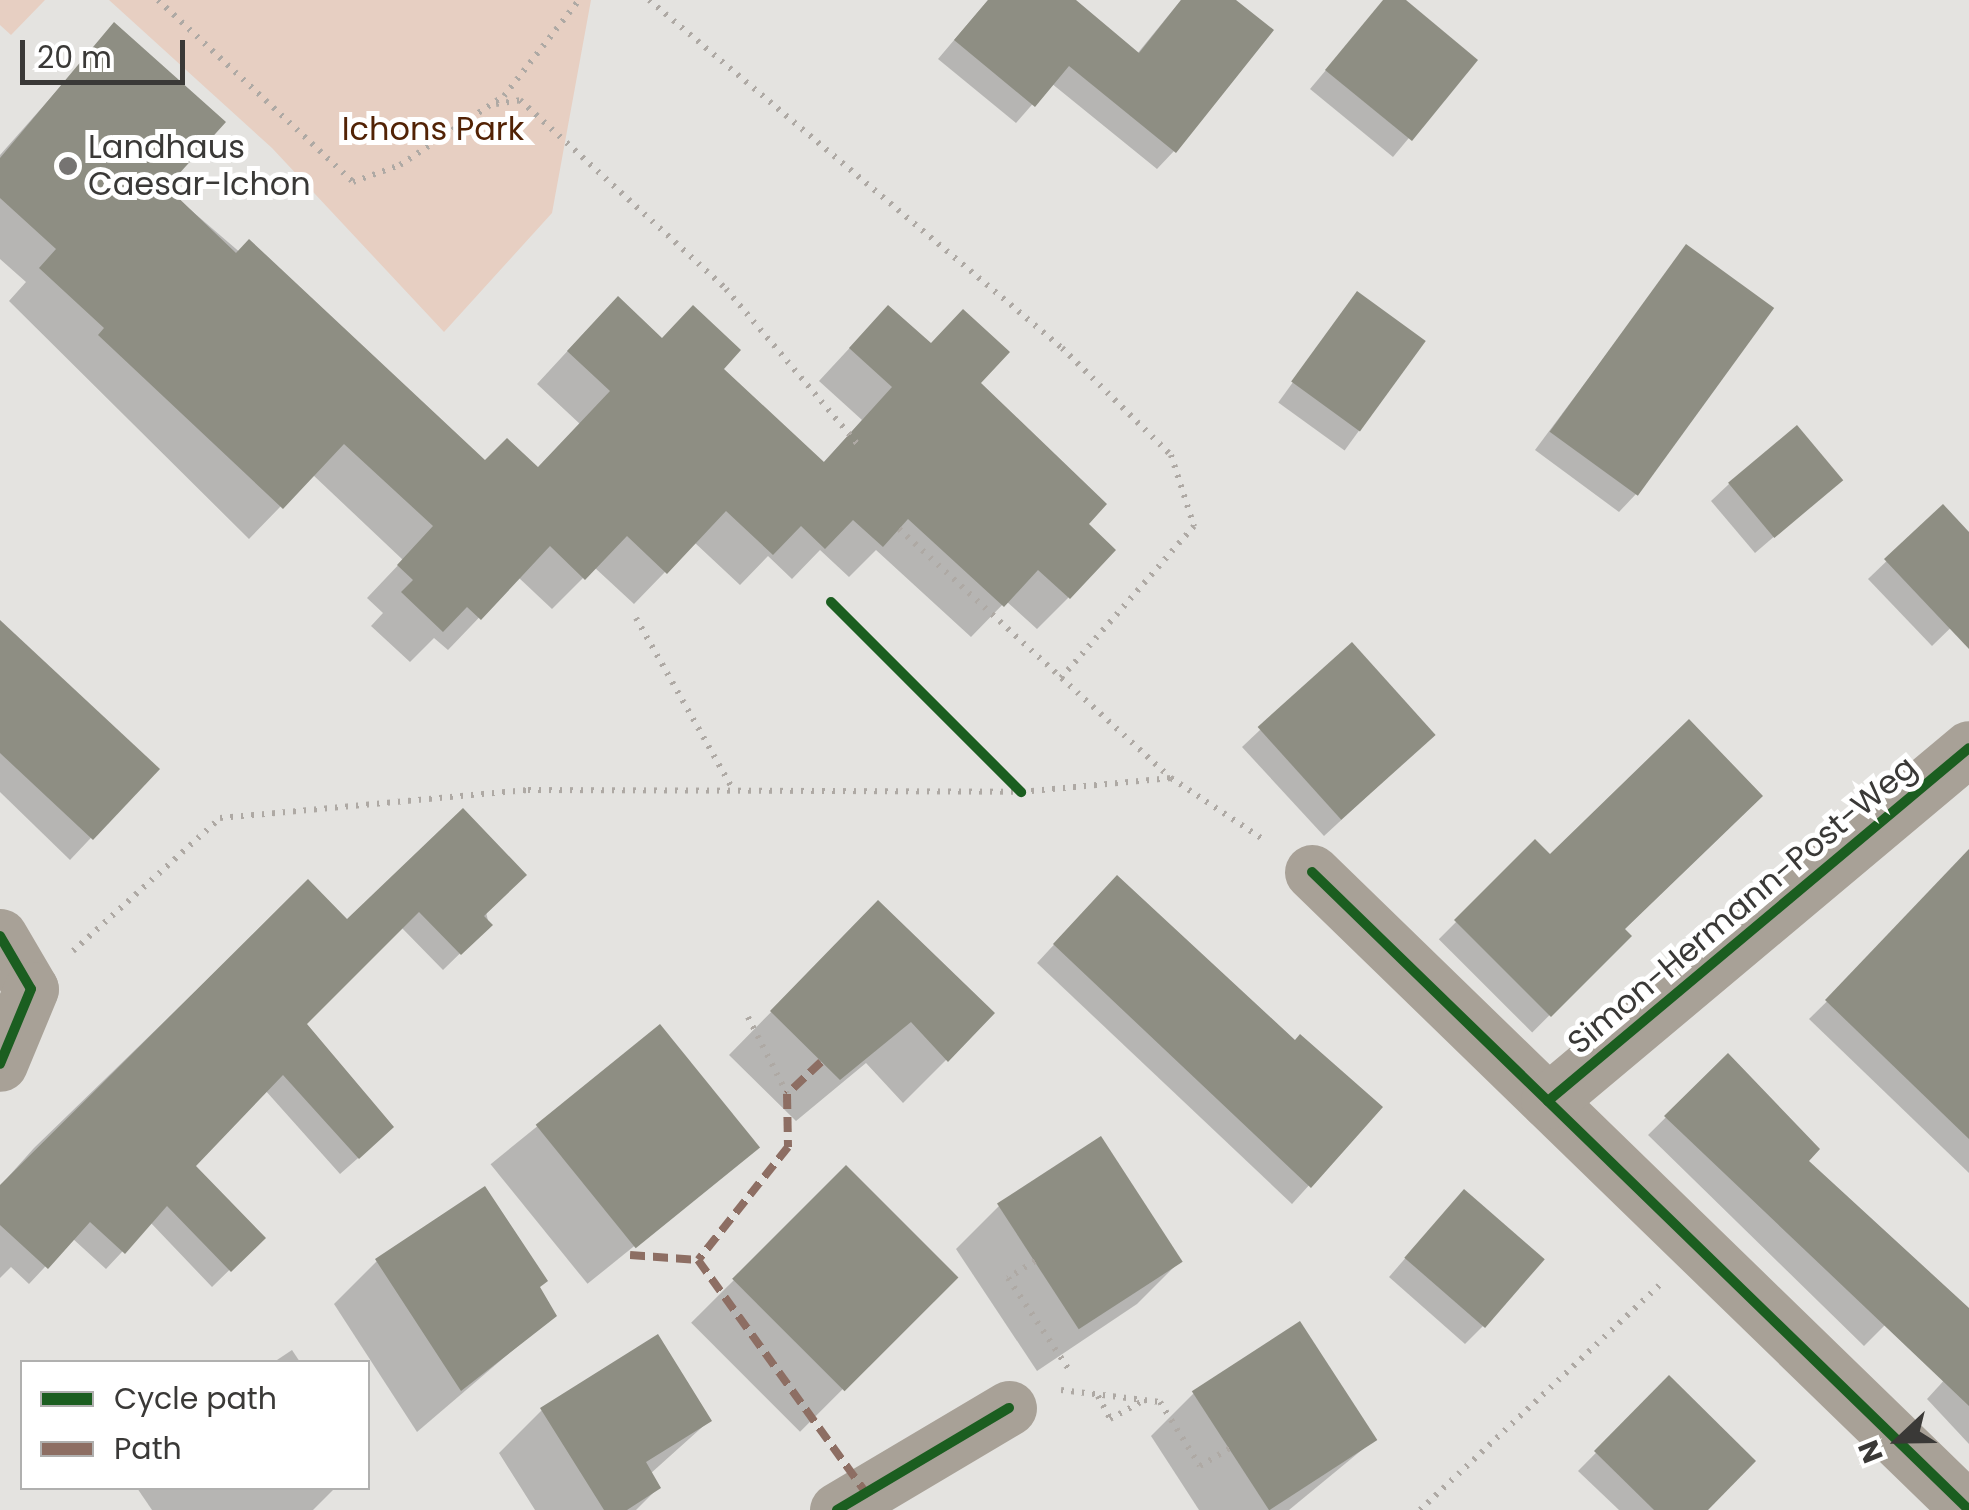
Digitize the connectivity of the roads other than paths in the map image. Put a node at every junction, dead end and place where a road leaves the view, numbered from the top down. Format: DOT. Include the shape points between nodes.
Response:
graph roads {
  1 [pos="1969,748"];
  2 [pos="1312,872"];
  3 [pos="0,936"];
  4 [pos="0,1064"];
  5 [pos="1548,1101"];
  6 [pos="1027,1398"];
  7 [pos="837,1510"];
  8 [pos="1969,1510"];
  1 -- 5 [label="street, Simon-Hermann-Post-Weg"];
  2 -- 5 [label="street"];
  3 -- 4 [label="street" via="32,989"];
  5 -- 8 [label="street"];
  6 -- 7 [label="street"];
}
